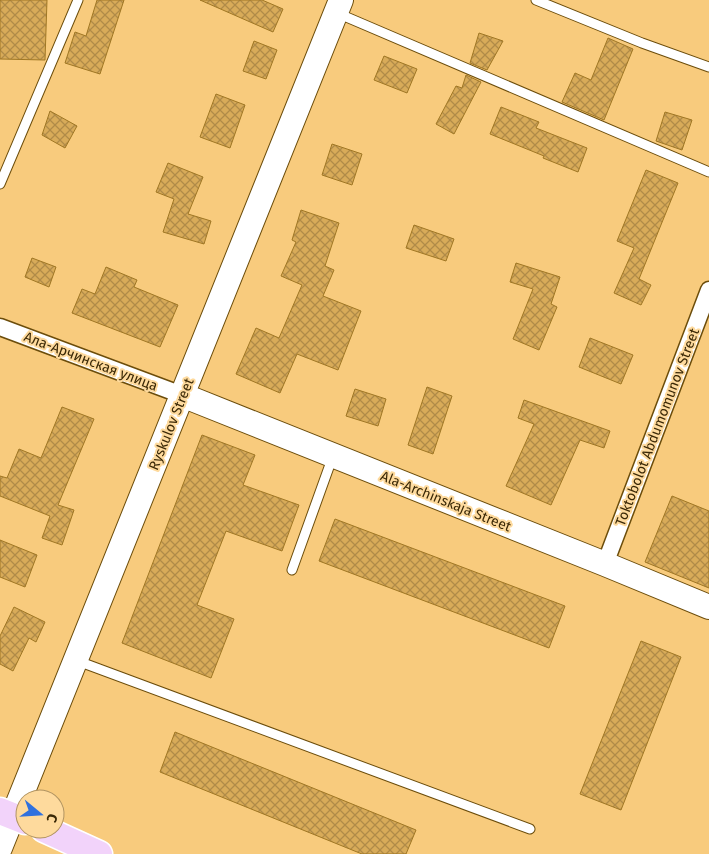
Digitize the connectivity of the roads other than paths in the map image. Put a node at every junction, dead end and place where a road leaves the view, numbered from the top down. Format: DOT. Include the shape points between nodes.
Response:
graph roads {
  1 [pos="78,0"];
  2 [pos="536,0"];
  3 [pos="339,6"];
  4 [pos="709,67"];
  5 [pos="709,172"];
  6 [pos="0,184"];
  7 [pos="709,290"];
  8 [pos="0,326"];
  9 [pos="182,395"];
  10 [pos="334,456"];
  11 [pos="605,564"];
  12 [pos="292,570"];
  13 [pos="709,607"];
  14 [pos="76,660"];
  15 [pos="13,816"];
  16 [pos="530,829"];
  17 [pos="65,839"];
  18 [pos="0,848"];
  19 [pos="99,854"];
  1 -- 6 [label="lane"];
  2 -- 4 [label="lane"];
  3 -- 5 [label="lane"];
  3 -- 9 [label="main road, Ryskulov Street"];
  7 -- 11 [label="street, Toktobolot Abdumomunov Street"];
  8 -- 9 [label="street, Ала-Арчинская улица"];
  9 -- 10 [label="main road, Ala-Archinskaja Street"];
  9 -- 14 [label="main road, Ryskulov Street"];
  10 -- 11 [label="main road, Ala-Archinskaja Street"];
  10 -- 12 [label="lane"];
  11 -- 13 [label="main road, Ala-Archinskaja Street"];
  14 -- 15 [label="main road, Ryskulov Street"];
  14 -- 16 [label="lane"];
  15 -- 18 [label="main road, Ryskulov Street"];
  17 -- 19 [label="main road"];
}
